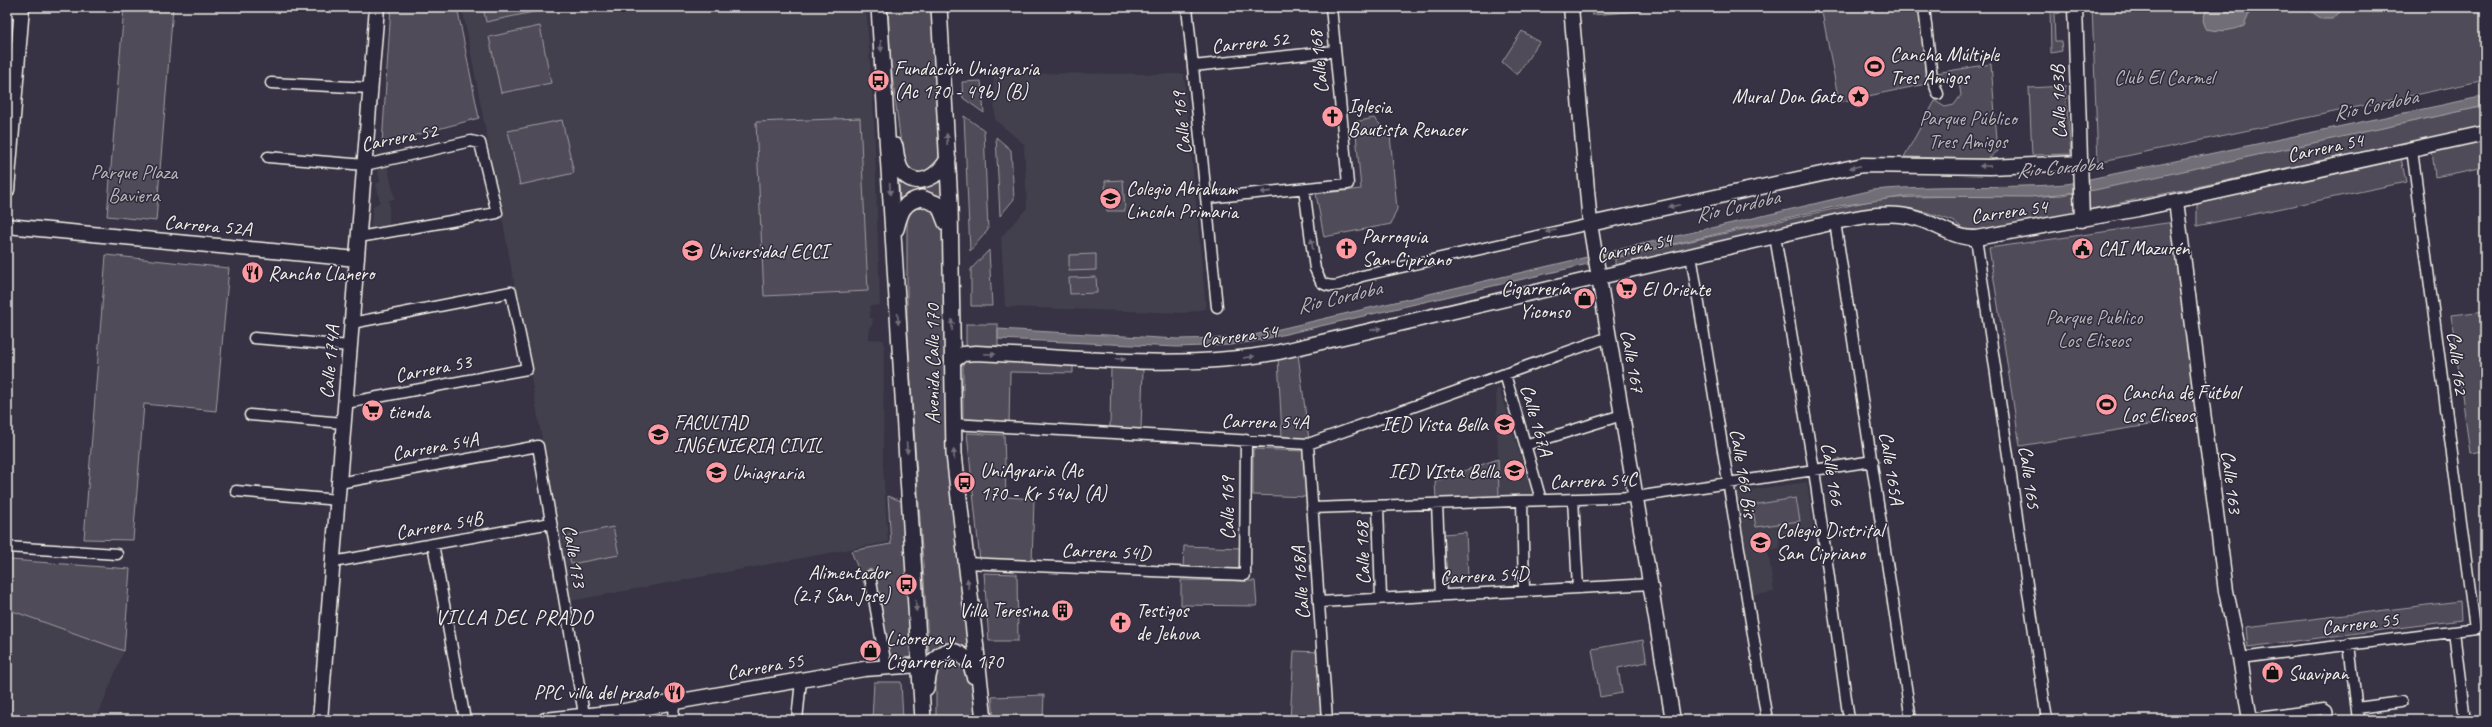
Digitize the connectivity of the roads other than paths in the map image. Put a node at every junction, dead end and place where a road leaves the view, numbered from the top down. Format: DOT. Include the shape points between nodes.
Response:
graph roads {
  1 [pos="377,7"];
  2 [pos="879,7"];
  3 [pos="939,7"];
  4 [pos="1187,7"];
  5 [pos="1331,7"];
  6 [pos="1570,7"];
  7 [pos="1924,7"];
  8 [pos="2075,7"];
  9 [pos="22,10"];
  10 [pos="7,13"];
  11 [pos="1335,51"];
  12 [pos="1193,66"];
  13 [pos="271,83"];
  14 [pos="371,88"];
  15 [pos="884,94"];
  16 [pos="1938,94"];
  17 [pos="2485,134"];
  18 [pos="2412,149"];
  19 [pos="268,157"];
  20 [pos="8,159"];
  21 [pos="948,159"];
  22 [pos="365,165"];
  23 [pos="2080,168"];
  24 [pos="1304,189"];
  25 [pos="7,190"];
  26 [pos="1206,198"];
  27 [pos="2176,201"];
  28 [pos="2082,213"];
  29 [pos="1835,222"];
  30 [pos="7,226"];
  31 [pos="1590,229"];
  32 [pos="1775,236"];
  33 [pos="359,237"];
  34 [pos="1976,238"];
  35 [pos="893,240"];
  36 [pos="1691,255"];
  37 [pos="357,259"];
  38 [pos="952,264"];
  39 [pos="1597,270"];
  40 [pos="1217,308"];
  41 [pos="352,323"];
  42 [pos="254,338"];
  43 [pos="1609,338"];
  44 [pos="350,346"];
  45 [pos="953,360"];
  46 [pos="1505,374"];
  47 [pos="346,403"];
  48 [pos="250,415"];
  49 [pos="1622,415"];
  50 [pos="344,422"];
  51 [pos="952,424"];
  52 [pos="1246,440"];
  53 [pos="1308,444"];
  54 [pos="1525,445"];
  55 [pos="538,446"];
  56 [pos="1873,461"];
  57 [pos="1814,470"];
  58 [pos="339,483"];
  59 [pos="1728,484"];
  60 [pos="236,491"];
  61 [pos="1636,497"];
  62 [pos="1573,499"];
  63 [pos="338,500"];
  64 [pos="1541,500"];
  65 [pos="1522,501"];
  66 [pos="1437,504"];
  67 [pos="1378,506"];
  68 [pos="1312,508"];
  69 [pos="551,523"];
  70 [pos="433,544"];
  71 [pos="7,547"];
  72 [pos="117,554"];
  73 [pos="333,562"];
  74 [pos="965,563"];
  75 [pos="1246,575"];
  76 [pos="870,576"];
  77 [pos="1651,584"];
  78 [pos="1578,587"];
  79 [pos="1524,590"];
  80 [pos="1441,595"];
  81 [pos="1381,598"];
  82 [pos="1319,602"];
  83 [pos="2480,628"];
  84 [pos="2454,632"];
  85 [pos="2349,644"];
  86 [pos="2240,658"];
  87 [pos="919,665"];
  88 [pos="886,666"];
  89 [pos="801,680"];
  90 [pos="674,702"];
  91 [pos="2401,702"];
  92 [pos="2357,708"];
  93 [pos="922,713"];
  94 [pos="2328,715"];
  95 [pos="587,718"];
  96 [pos="2250,719"];
  97 [pos="320,720"];
  98 [pos="465,720"];
  99 [pos="545,720"];
  100 [pos="673,720"];
  101 [pos="797,720"];
  102 [pos="984,720"];
  103 [pos="1328,720"];
  104 [pos="1674,720"];
  105 [pos="1767,720"];
  106 [pos="1849,720"];
  107 [pos="1911,720"];
  108 [pos="2047,720"];
  109 [pos="2358,720"];
  110 [pos="2465,720"];
  1 -- 14 [label="street, Calle 174A"];
  2 -- 15 [label="main road, Avenida Calle 170, one-way"];
  21 -- 3 [label="main road, Avenida Calle 170, one-way"];
  4 -- 12 [label="street, Calle 169"];
  5 -- 11 [label="street, Calle 168"];
  6 -- 31 [label="street, Calle 167"];
  7 -- 16 [label="street" via="1932,78"];
  8 -- 23 [label="street, Calle 163B"];
  9 -- 10 [label="street"];
  9 -- 20 [label="street"];
  11 -- 12 [label="street, Carrera 52"];
  11 -- 24 [label="street, Calle 168" via="1348,184"];
  12 -- 26 [label="street, Calle 169"];
  13 -- 14 [label="street"];
  14 -- 22 [label="street, Calle 174A"];
  15 -- 21 [label="main road" via="898,162 903,173 909,178 923,180 935,176"];
  15 -- 35 [label="main road, Avenida Calle 170, one-way"];
  17 -- 18 [label="street, Carrera 54"];
  18 -- 27 [label="street, Carrera 54"];
  18 -- 83 [label="street, Calle 162"];
  19 -- 22 [label="street, Carrera 52"];
  20 -- 25 [label="street"];
  21 -- 38 [label="main road, Avenida Calle 170"];
  22 -- 33 [label="street, Calle 174A"];
  22 -- 33 [label="street, Carrera 52" via="471,141 480,143 497,213"];
  23 -- 28 [label="street, Calle 163B"];
  23 -- 31 [label="street, Carrera 54, one-way" via="1863,165"];
  24 -- 26 [label="street, one-way"];
  31 -- 24 [label="street, Carrera 54, one-way" via="1362,276 1337,286 1330,286 1321,282 1315,269"];
  26 -- 40 [label="street, Calle 169"];
  27 -- 28 [label="street, Carrera 54"];
  27 -- 86 [label="street, Calle 163" via="2226,591"];
  28 -- 34 [label="street, Carrera 54"];
  29 -- 32 [label="street, Carrera 54"];
  29 -- 34 [label="street, Carrera 54" via="1886,215 1906,216 1964,238"];
  29 -- 56 [label="street, Calle 165A"];
  30 -- 37 [label="street, Carrera 52A"];
  31 -- 39 [label="street, Calle 167"];
  32 -- 36 [label="street, Carrera 54"];
  32 -- 57 [label="street, Calle 166"];
  33 -- 37 [label="street, Calle 174A"];
  34 -- 108 [label="street, Calle 165"];
  35 -- 38 [label="main road" via="900,213 906,204 922,198 935,201 943,210 946,220"];
  35 -- 87 [label="main road, Avenida Calle 170, one-way"];
  36 -- 39 [label="street, Carrera 54"];
  36 -- 59 [label="street, Calle 166 Bis"];
  37 -- 41 [label="street, Calle 174A"];
  45 -- 38 [label="main road, Avenida Calle 170, one-way"];
  39 -- 43 [label="street, Calle 167"];
  45 -- 39 [label="street, Carrera 54, one-way" via="963,354 976,353 1165,361 1235,360 1279,352"];
  41 -- 44 [label="street, Calle 174A"];
  41 -- 47 [label="street, Carrera 53" via="511,292 527,369"];
  42 -- 44 [label="street"];
  43 -- 46 [label="street, Carrera 54A"];
  43 -- 49 [label="street, Calle 167"];
  44 -- 47 [label="street, Calle 174A"];
  45 -- 51 [label="main road, Avenida Calle 170"];
  46 -- 53 [label="street, Carrera 54A"];
  46 -- 54 [label="street, Calle 167A"];
  47 -- 50 [label="street, Calle 174A"];
  48 -- 50 [label="street"];
  49 -- 54 [label="street"];
  49 -- 61 [label="street, Calle 167"];
  50 -- 58 [label="street, Calle 174A"];
  51 -- 52 [label="street, Carrera 54A"];
  74 -- 51 [label="main road, Avenida Calle 170, one-way"];
  52 -- 53 [label="street, Carrera 54A"];
  52 -- 75 [label="street, Calle 169"];
  53 -- 68 [label="street, Calle 168A"];
  54 -- 64 [label="street, Calle 167A"];
  55 -- 58 [label="street, Carrera 54A"];
  55 -- 69 [label="street, Calle 173"];
  56 -- 57 [label="street, Carrera 54C"];
  56 -- 107 [label="street, Calle 165A"];
  57 -- 59 [label="street, Carrera 54C"];
  57 -- 106 [label="street, Calle 166"];
  58 -- 63 [label="street, Calle 174A"];
  59 -- 61 [label="street, Carrera 54C"];
  59 -- 105 [label="street, Calle 166 Bis"];
  60 -- 63 [label="street"];
  61 -- 62 [label="street, Carrera 54C"];
  61 -- 77 [label="street, Calle 167"];
  62 -- 64 [label="street, Carrera 54C"];
  62 -- 78 [label="street"];
  63 -- 73 [label="street, Calle 174A"];
  64 -- 65 [label="street, Carrera 54C"];
  65 -- 66 [label="street, Carrera 54C"];
  65 -- 79 [label="street"];
  66 -- 67 [label="street, Carrera 54C"];
  66 -- 80 [label="street"];
  67 -- 68 [label="street, Carrera 54C"];
  67 -- 81 [label="street, Calle 168"];
  68 -- 82 [label="street, Calle 168A"];
  69 -- 70 [label="street, Carrera 54B"];
  69 -- 95 [label="street, Calle 173"];
  70 -- 73 [label="street, Carrera 54B"];
  70 -- 98 [label="street"];
  71 -- 72 [label="street"];
  73 -- 97 [label="street, Calle 174A"];
  74 -- 75 [label="street, Carrera 54D"];
  102 -- 74 [label="main road, Avenida Calle 170, one-way"];
  76 -- 88 [label="street"];
  77 -- 78 [label="street, Carrera 54D"];
  77 -- 104 [label="street, Calle 167"];
  78 -- 79 [label="street, Carrera 54D"];
  79 -- 80 [label="street, Carrera 54D"];
  80 -- 81 [label="street, Carrera 54D"];
  81 -- 82 [label="street, Carrera 54D"];
  82 -- 103 [label="street, Calle 168A"];
  83 -- 84 [label="street, Carrera 55"];
  84 -- 85 [label="street, Carrera 55"];
  84 -- 110 [label="street"];
  85 -- 86 [label="street, Carrera 55"];
  85 -- 92 [label="street"];
  86 -- 96 [label="street, Calle 163"];
  87 -- 88 [label="street, Carrera 55"];
  87 -- 93 [label="main road, Avenida Calle 170"];
  88 -- 89 [label="street, Carrera 55"];
  89 -- 90 [label="street, Carrera 55"];
  89 -- 101 [label="street"];
  90 -- 95 [label="street, Carrera 55"];
  90 -- 100 [label="street"];
  91 -- 92 [label="street"];
  92 -- 109 [label="street"];
  93 -- 102 [label="main road" via="930,666 946,652 961,654 973,666"];
  94 -- 96 [label="street" via="2320,709"];
  95 -- 99 [label="street, Carrera 55"];
}
